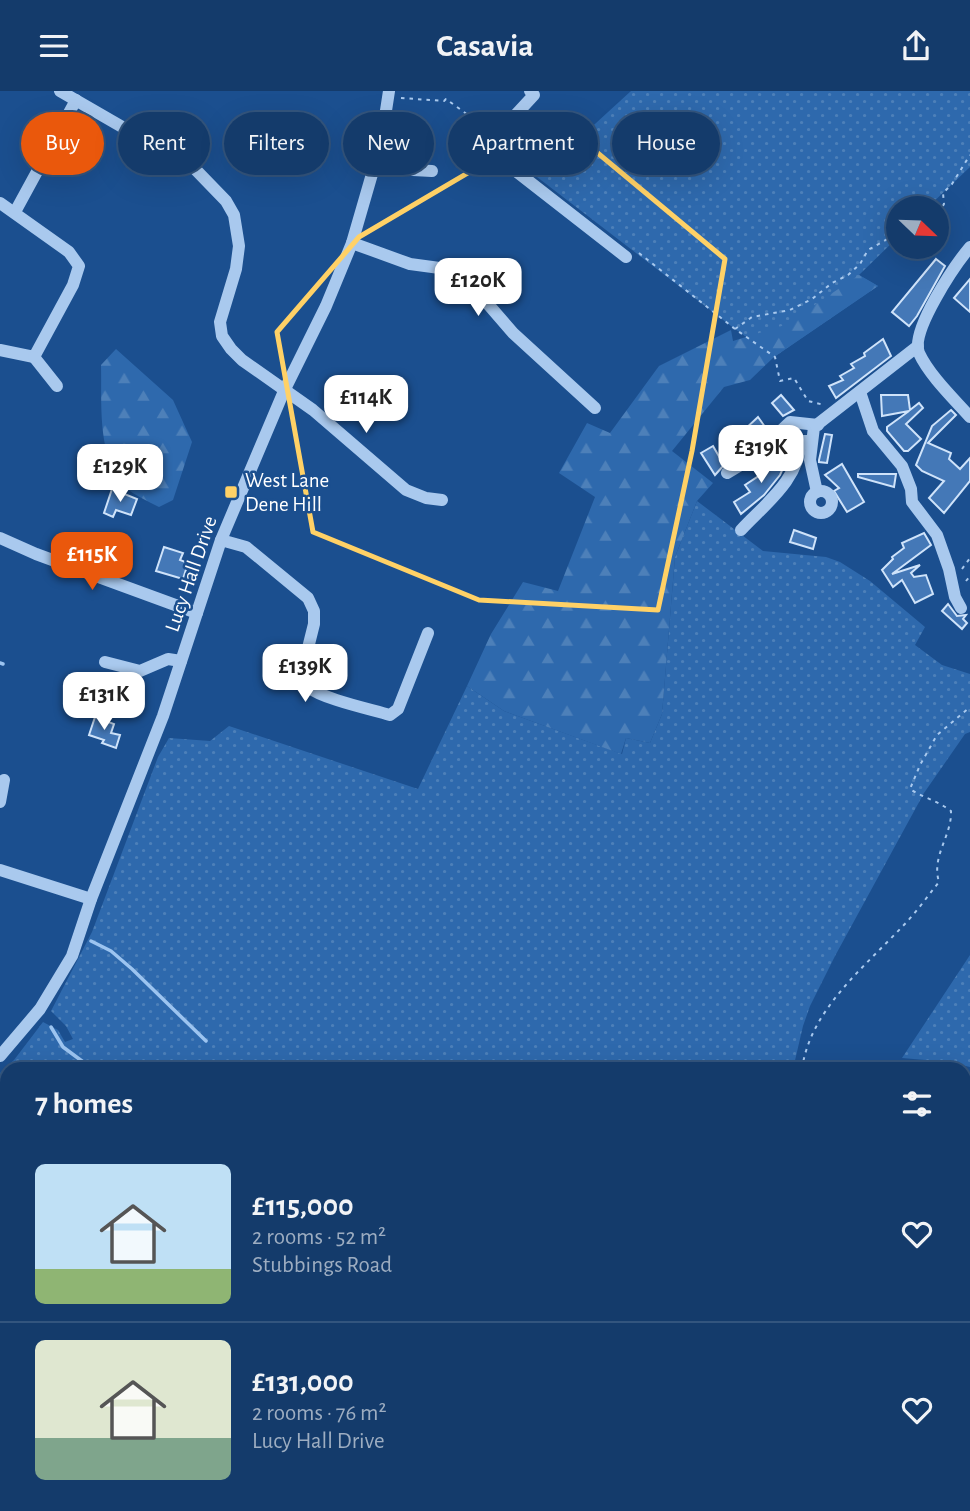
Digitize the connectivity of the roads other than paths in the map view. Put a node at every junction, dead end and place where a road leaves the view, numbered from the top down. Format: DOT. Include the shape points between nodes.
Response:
graph roads {
  1 [pos="60,91"];
  2 [pos="534,92"];
  3 [pos="389,94"];
  4 [pos="76,100"];
  5 [pos="386,112"];
  6 [pos="373,175"];
  7 [pos="0,203"];
  8 [pos="15,212"];
  9 [pos="352,243"];
  10 [pos="970,247"];
  11 [pos="626,257"];
  12 [pos="918,346"];
  13 [pos="0,350"];
  14 [pos="34,357"];
  15 [pos="57,386"];
  16 [pos="284,391"];
  17 [pos="860,392"];
  18 [pos="595,408"];
  19 [pos="970,418"];
  20 [pos="818,425"];
  21 [pos="812,441"];
  22 [pos="727,473"];
  23 [pos="817,492"];
  24 [pos="442,500"];
  25 [pos="741,530"];
  26 [pos="0,538"];
  27 [pos="221,540"];
  28 [pos="961,608"];
  29 [pos="197,613"];
  30 [pos="428,633"];
  31 [pos="181,661"];
  32 [pos="105,662"];
  33 [pos="4,780"];
  34 [pos="0,801"];
  35 [pos="0,870"];
  36 [pos="91,899"];
  37 [pos="0,1056"];
  1 -- 4 [label="street"];
  2 -- 11 [label="street" via="509,122 506,159"];
  3 -- 5 [label="street, Lucy Hall Drive"];
  4 -- 8 [label="street"];
  4 -- 16 [label="street" via="195,169 226,201 234,215 239,246 220,322 222,336 242,360"];
  6 -- 9 [label="street, Lucy Hall Drive"];
  7 -- 8 [label="street"];
  8 -- 14 [label="street" via="69,252 79,266"];
  9 -- 16 [label="street, Lucy Hall Drive"];
  9 -- 18 [label="street" via="410,264 447,269 468,281 513,333"];
  10 -- 12 [label="street" via="926,317"];
  12 -- 17 [label="street"];
  12 -- 19 [label="street"];
  13 -- 14 [label="street"];
  14 -- 15 [label="street"];
  16 -- 24 [label="street" via="313,410 406,490"];
  16 -- 27 [label="street, Lucy Hall Drive"];
  17 -- 20 [label="street"];
  17 -- 28 [label="street" via="873,431 902,466 912,502 937,535"];
  20 -- 21 [label="street"];
  20 -- 22 [label="street" via="790,422 752,458"];
  21 -- 23 [label="street" via="810,460"];
  21 -- 25 [label="street" via="801,441 795,471"];
  26 -- 29 [label="street"];
  27 -- 29 [label="street, Lucy Hall Drive"];
  27 -- 30 [label="street" via="246,547 308,599 314,624 302,680 319,693 390,715 398,709"];
  29 -- 31 [label="street, Lucy Hall Drive"];
  31 -- 32 [label="street" via="168,659 140,671"];
  31 -- 36 [label="street, Lucy Hall Drive"];
  33 -- 34 [label="street"];
  35 -- 36 [label="street"];
  36 -- 37 [label="street, Lucy Hall Drive" via="72,956 40,1009"];
}
